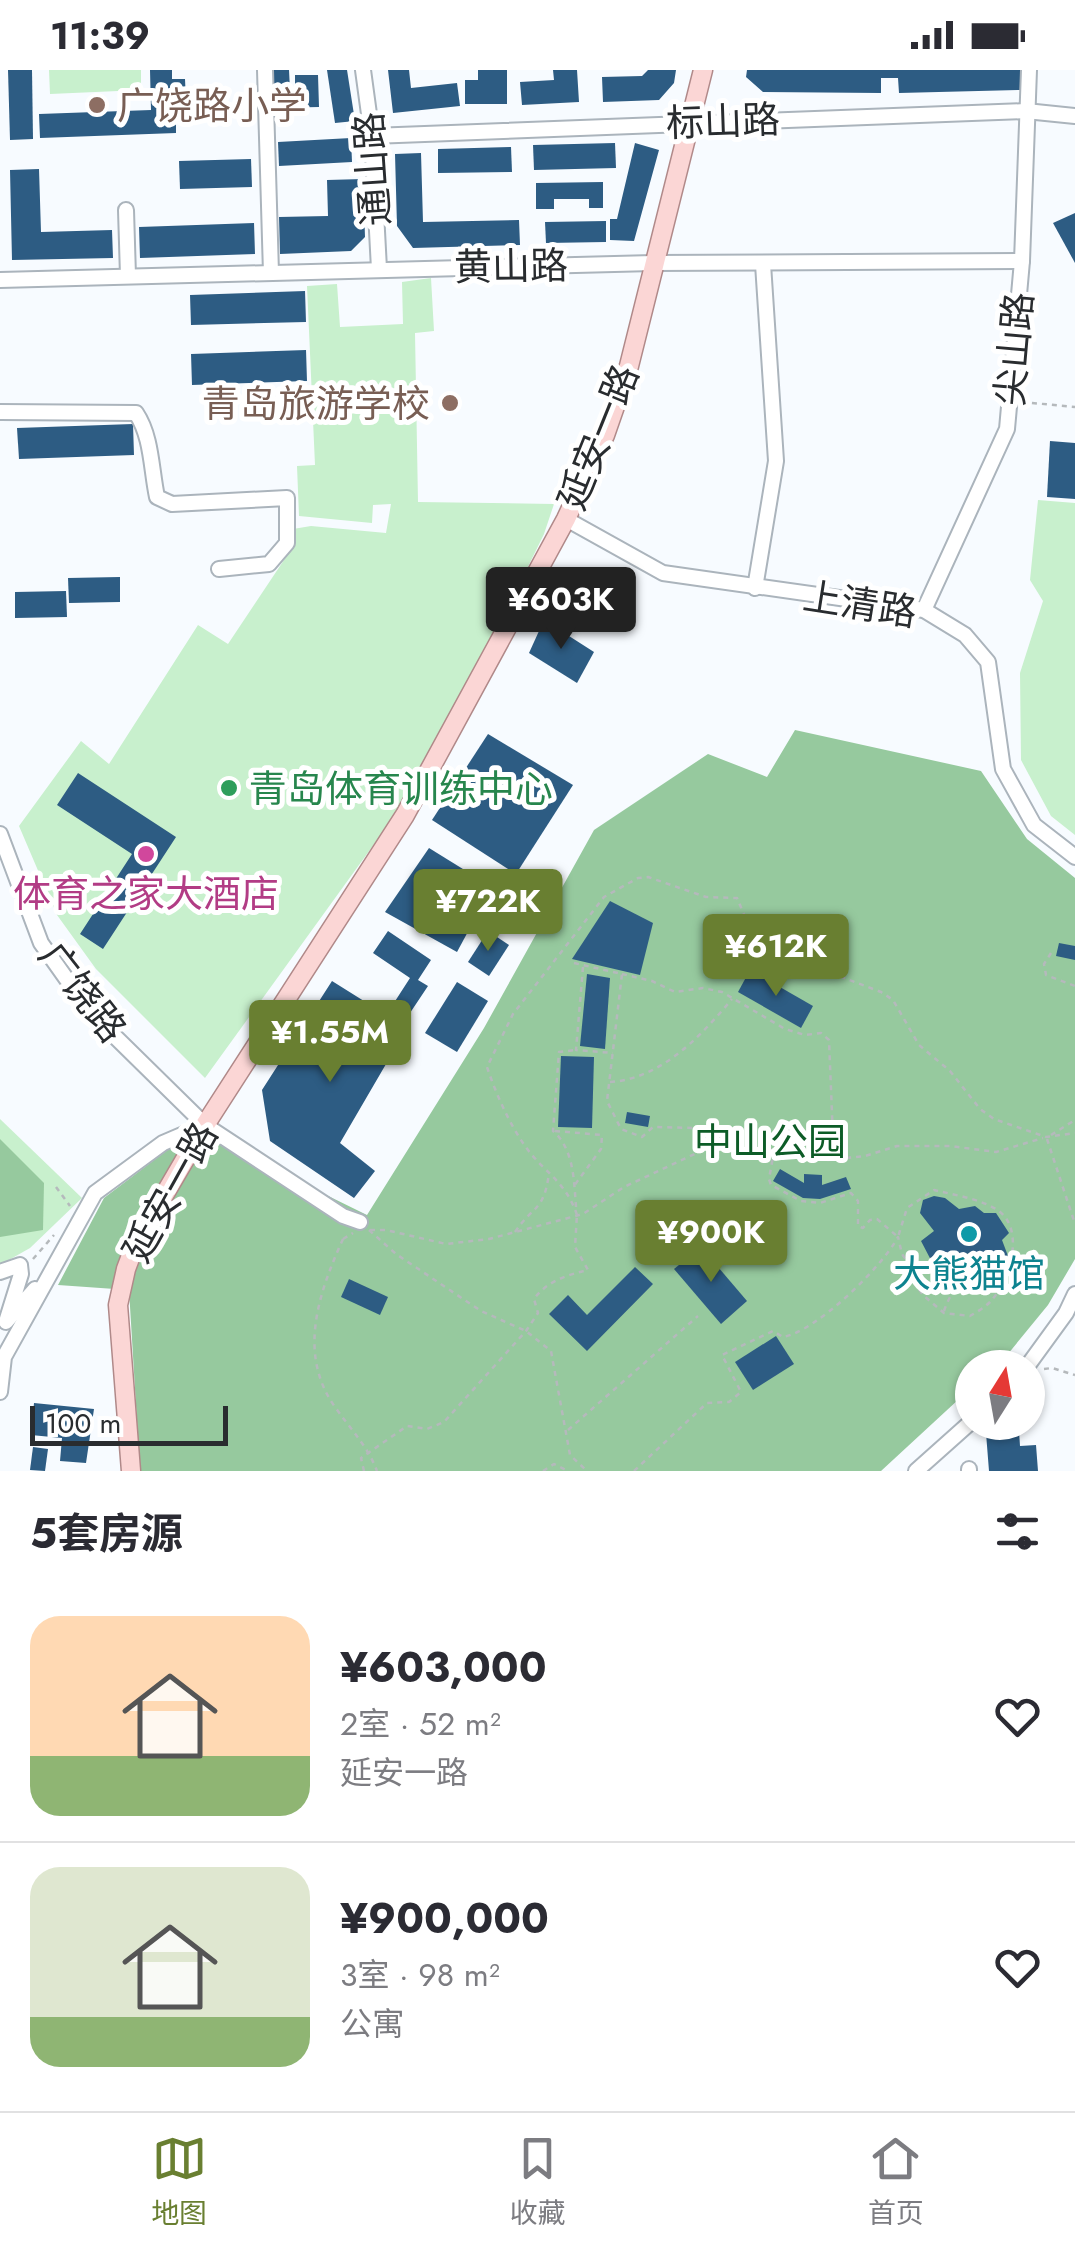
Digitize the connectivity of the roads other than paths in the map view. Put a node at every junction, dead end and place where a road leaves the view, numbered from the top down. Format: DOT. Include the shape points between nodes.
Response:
graph roads {
  1 [pos="265,70"];
  2 [pos="363,70"];
  3 [pos="703,70"];
  4 [pos="1029,70"];
  5 [pos="1026,111"];
  6 [pos="1075,116"];
  7 [pos="688,122"];
  8 [pos="372,136"];
  9 [pos="126,210"];
  10 [pos="1022,261"];
  11 [pos="654,263"];
  12 [pos="763,264"];
  13 [pos="379,269"];
  14 [pos="271,273"];
  15 [pos="128,276"];
  16 [pos="0,280"];
  17 [pos="0,412"];
  18 [pos="566,519"];
  19 [pos="219,569"];
  20 [pos="755,588"];
  21 [pos="924,610"];
  22 [pos="0,834"];
  23 [pos="1075,856"];
  24 [pos="205,1125"];
  25 [pos="360,1222"];
  26 [pos="52,1270"];
  27 [pos="0,1272"];
  28 [pos="1075,1294"];
  29 [pos="1044,1350"];
  30 [pos="0,1392"];
  31 [pos="955,1436"];
  32 [pos="131,1471"];
  33 [pos="916,1471"];
  1 -- 14 [label="street"];
  2 -- 8 [label="street, 通山路"];
  3 -- 7 [label="main road, 延安一路"];
  4 -- 5 [label="street, 尖山路"];
  5 -- 6 [label="street, 标山路"];
  5 -- 7 [label="street, 标山路"];
  5 -- 10 [label="street, 尖山路"];
  7 -- 8 [label="street, 标山路"];
  7 -- 11 [label="main road, 延安一路"];
  8 -- 13 [label="street, 通山路"];
  9 -- 15 [label="street"];
  10 -- 12 [label="street, 黄山路"];
  10 -- 21 [label="street, 尖山路" via="1012,402 998,452"];
  11 -- 12 [label="street, 黄山路"];
  11 -- 13 [label="street, 黄山路"];
  11 -- 18 [label="main road, 延安一路" via="618,401"];
  12 -- 20 [label="street" via="776,461"];
  13 -- 14 [label="street, 黄山路"];
  14 -- 15 [label="street, 黄山路"];
  15 -- 16 [label="street, 黄山路"];
  17 -- 19 [label="street" via="136,413 147,429 157,497 172,504 287,498 287,544 269,564"];
  18 -- 20 [label="street, 上清路" via="662,573"];
  18 -- 24 [label="main road, 延安一路" via="404,815"];
  20 -- 21 [label="street, 上清路"];
  21 -- 23 [label="street, 上清路" via="965,635 988,662 1003,769 1034,824"];
  22 -- 24 [label="street, 广饶路" via="41,943 90,1012"];
  24 -- 25 [label="street, 广饶路"];
  24 -- 26 [label="street" via="163,1143 94,1193"];
  24 -- 32 [label="main road, 延安一路" via="136,1245 121,1288"];
  26 -- 27 [label="street" via="6,1322 20,1265"];
  26 -- 30 [label="street" via="4,1357"];
  28 -- 29 [label="street"];
  31 -- 33 [label="street"];
}
